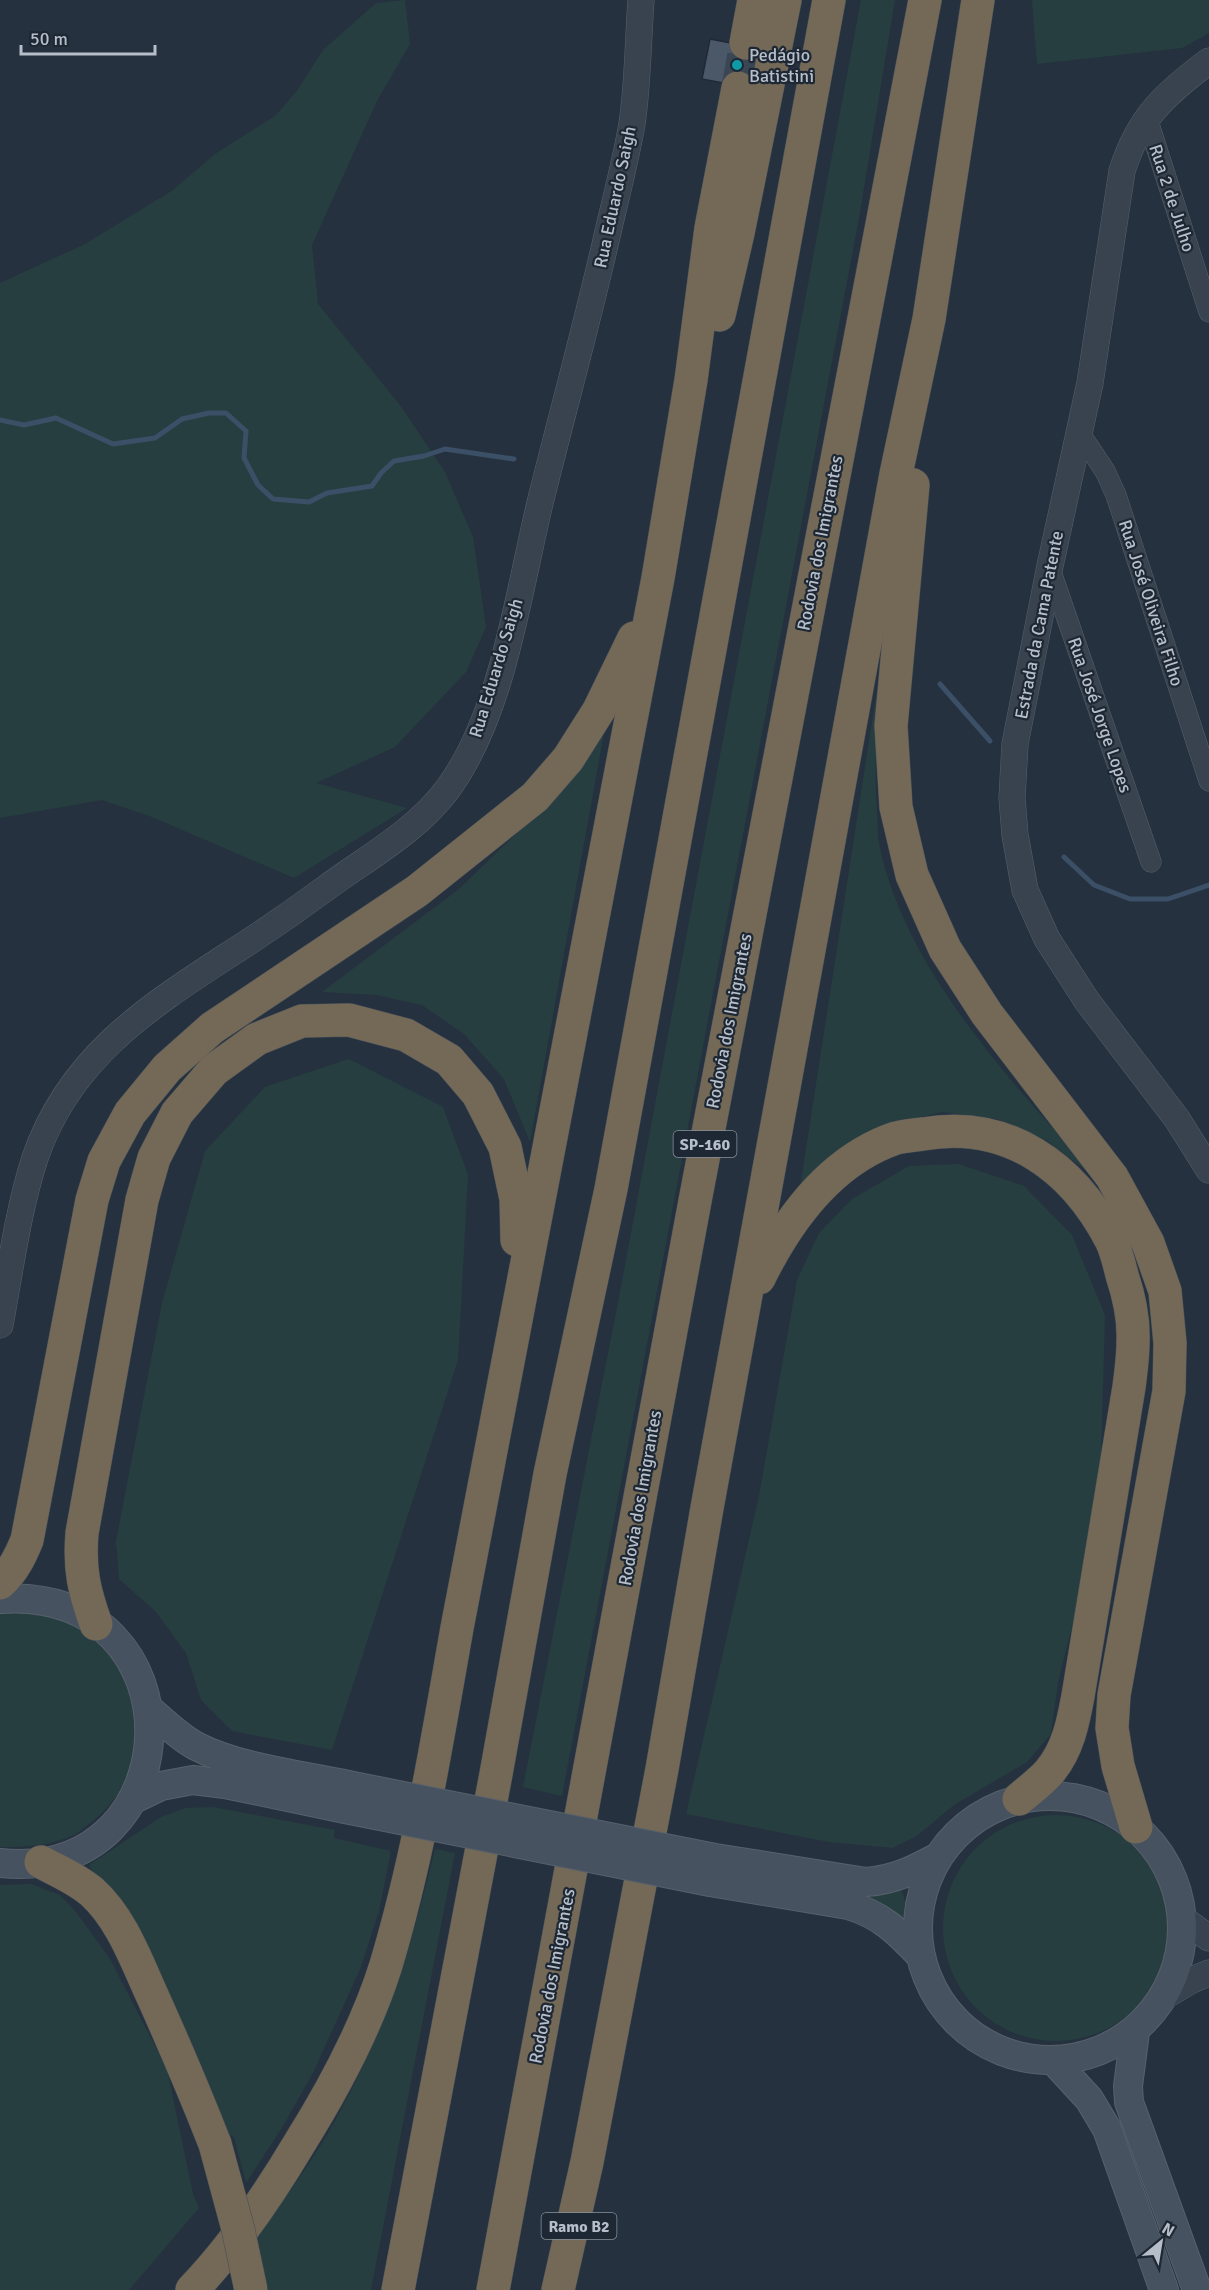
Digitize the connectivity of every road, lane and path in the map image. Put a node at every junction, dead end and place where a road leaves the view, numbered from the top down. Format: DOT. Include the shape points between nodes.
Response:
graph roads {
  1 [pos="641,0"];
  2 [pos="754,0"];
  3 [pos="785,0"];
  4 [pos="829,0"];
  5 [pos="925,0"];
  6 [pos="978,0"];
  7 [pos="746,43"];
  8 [pos="1209,61"];
  9 [pos="738,88"];
  10 [pos="1147,118"];
  11 [pos="1209,312"];
  12 [pos="928,319"];
  13 [pos="691,380"];
  14 [pos="1079,432"];
  15 [pos="1050,566"];
  16 [pos="658,578"];
  17 [pos="1209,781"];
  18 [pos="1151,862"];
  19 [pos="1209,1170"];
  20 [pos="744,1309"];
  21 [pos="517,1311"];
  22 [pos="0,1325"];
  23 [pos="5,1573"];
  24 [pos="0,1599"];
  25 [pos="96,1624"];
  26 [pos="149,1709"];
  27 [pos="347,1797"];
  28 [pos="1019,1799"];
  29 [pos="132,1800"];
  30 [pos="1136,1827"];
  31 [pos="938,1857"];
  32 [pos="41,1862"];
  33 [pos="0,1863"];
  34 [pos="712,1870"];
  35 [pos="1183,1919"];
  36 [pos="1209,1938"];
  37 [pos="920,1955"];
  38 [pos="1209,1973"];
  39 [pos="1165,1996"];
  40 [pos="1135,2032"];
  41 [pos="1054,2061"];
  42 [pos="587,2162"];
  43 [pos="192,2290"];
  44 [pos="251,2290"];
  45 [pos="398,2290"];
  46 [pos="493,2290"];
  47 [pos="558,2290"];
  48 [pos="572,2290"];
  49 [pos="1164,2290"];
  50 [pos="1197,2290"];
  1 -- 22 [label="street, Rua Eduardo Saigh" via="633,111 624,161 510,631 476,741 461,770 418,822 281,921 141,1014 99,1051 81,1073 57,1109 36,1157"];
  2 -- 7 [label="highway"];
  3 -- 13 [label="highway" via="738,233 706,367"];
  4 -- 45 [label="highway" via="612,1189 550,1474"];
  5 -- 46 [label="highway, Rodovia dos Imigrantes / SP-160" via="692,1212"];
  6 -- 12 [label="highway"];
  8 -- 10 [label="street, Estrada da Cama Patente" via="1177,85"];
  9 -- 13 [label="highway" via="711,228"];
  10 -- 11 [label="street, Rua 2 de Julho"];
  10 -- 14 [label="street, Estrada da Cama Patente" via="1130,145 1122,171"];
  12 -- 20 [label="highway" via="896,474"];
  12 -- 30 [label="highway" via="891,726 896,807 912,875 945,949 987,1014 1112,1177 1148,1243 1165,1291 1169,1391 1114,1695 1112,1728 1118,1766"];
  13 -- 16 [label="highway"];
  14 -- 15 [label="street, Estrada da Cama Patente"];
  14 -- 17 [label="street, Rua José Oliveira Filho" via="1116,495"];
  15 -- 18 [label="street, Rua José Jorge Lopes"];
  15 -- 19 [label="street, Estrada da Cama Patente" via="1015,744 1012,798 1025,890 1047,939 1087,1001 1177,1119"];
  16 -- 21 [label="highway"];
  16 -- 23 [label="highway" via="627,655 599,710 568,759 535,797 417,891 212,1028 167,1068 130,1113 104,1161 92,1200 27,1540"];
  20 -- 28 [label="highway" via="775,1245 796,1214 825,1182 854,1159 896,1138 942,1131 984,1134 1023,1146 1057,1169 1080,1193 1112,1242 1128,1294 1133,1341 1129,1387 1080,1684 1063,1750 1050,1771"];
  20 -- 42 [label="highway"];
  21 -- 25 [label="highway" via="516,1199 505,1147 478,1094 449,1060 406,1035 361,1023 302,1021 257,1039 214,1070 177,1113 153,1158 142,1200 81,1533 80,1570"];
  21 -- 43 [label="highway" via="432,1775 385,1967 341,2074 310,2126 220,2260"];
  24 -- 25 [label="main road" via="50,1602"];
  25 -- 26 [label="main road" via="117,1643 135,1669"];
  26 -- 27 [label="main road" via="180,1736 207,1751"];
  26 -- 29 [label="main road" via="148,1757"];
  27 -- 29 [label="main road" via="193,1780 161,1786"];
  27 -- 34 [label="main road, bridge"];
  28 -- 30 [label="main road" via="1060,1796 1090,1803"];
  28 -- 31 [label="main road" via="972,1820"];
  29 -- 32 [label="main road" via="93,1841"];
  30 -- 35 [label="main road" via="1160,1853 1176,1885"];
  31 -- 34 [label="main road" via="884,1881"];
  31 -- 37 [label="main road" via="919,1904"];
  32 -- 33 [label="main road"];
  32 -- 44 [label="highway, bridge" via="93,1892 124,1934 215,2144"];
  34 -- 37 [label="main road" via="867,1910 883,1919"];
  35 -- 36 [label="street"];
  35 -- 39 [label="main road" via="1180,1959"];
  37 -- 41 [label="main road" via="937,1998 967,2032 1008,2054"];
  38 -- 39 [label="street"];
  39 -- 40 [label="main road"];
  40 -- 41 [label="main road" via="1096,2053"];
  40 -- 50 [label="main road" via="1128,2086 1133,2119"];
  41 -- 49 [label="main road" via="1089,2099 1107,2129"];
  42 -- 47 [label="highway"];
  42 -- 48 [label="highway, Ramo B2"];
}
